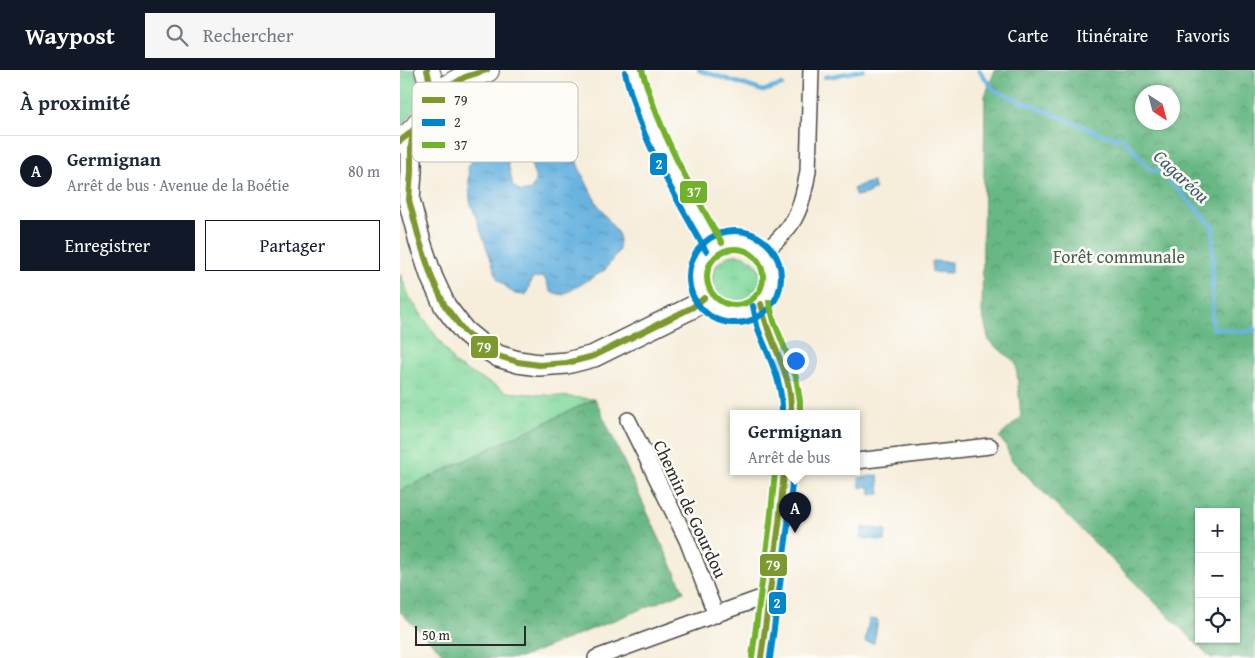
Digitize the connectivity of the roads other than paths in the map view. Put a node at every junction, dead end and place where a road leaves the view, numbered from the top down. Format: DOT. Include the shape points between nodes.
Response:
graph roads {
  1 [pos="427,70"];
  2 [pos="487,70"];
  3 [pos="811,70"];
  4 [pos="634,73"];
  5 [pos="430,82"];
  6 [pos="456,82"];
  7 [pos="407,136"];
  8 [pos="404,195"];
  9 [pos="714,247"];
  10 [pos="764,253"];
  11 [pos="704,298"];
  12 [pos="761,304"];
  13 [pos="791,410"];
  14 [pos="628,420"];
  15 [pos="990,446"];
  16 [pos="860,461"];
  17 [pos="784,475"];
  18 [pos="769,595"];
  19 [pos="716,615"];
  20 [pos="596,658"];
  21 [pos="761,658"];
  1 -- 5 [label="main road"];
  2 -- 6 [label="main road"];
  3 -- 10 [label="street" via="808,172 804,193 792,224"];
  4 -- 9 [label="main road" via="645,113 661,151"];
  7 -- 8 [label="main road" via="411,146"];
  8 -- 11 [label="main road" via="445,306 464,331 498,356 538,365 567,363 594,356 693,307"];
  9 -- 10 [label="main road" via="734,240 755,246"];
  9 -- 11 [label="main road" via="700,265 698,276"];
  10 -- 12 [label="main road" via="770,263 772,285"];
  11 -- 12 [label="main road" via="721,312 731,314 752,311"];
  12 -- 13 [label="main road" via="788,380"];
  14 -- 19 [label="street, Chemin de Gourdou" via="687,540"];
  15 -- 16 [label="street"];
  17 -- 18 [label="main road"];
  18 -- 19 [label="street"];
  18 -- 21 [label="main road"];
  19 -- 20 [label="street"];
}
